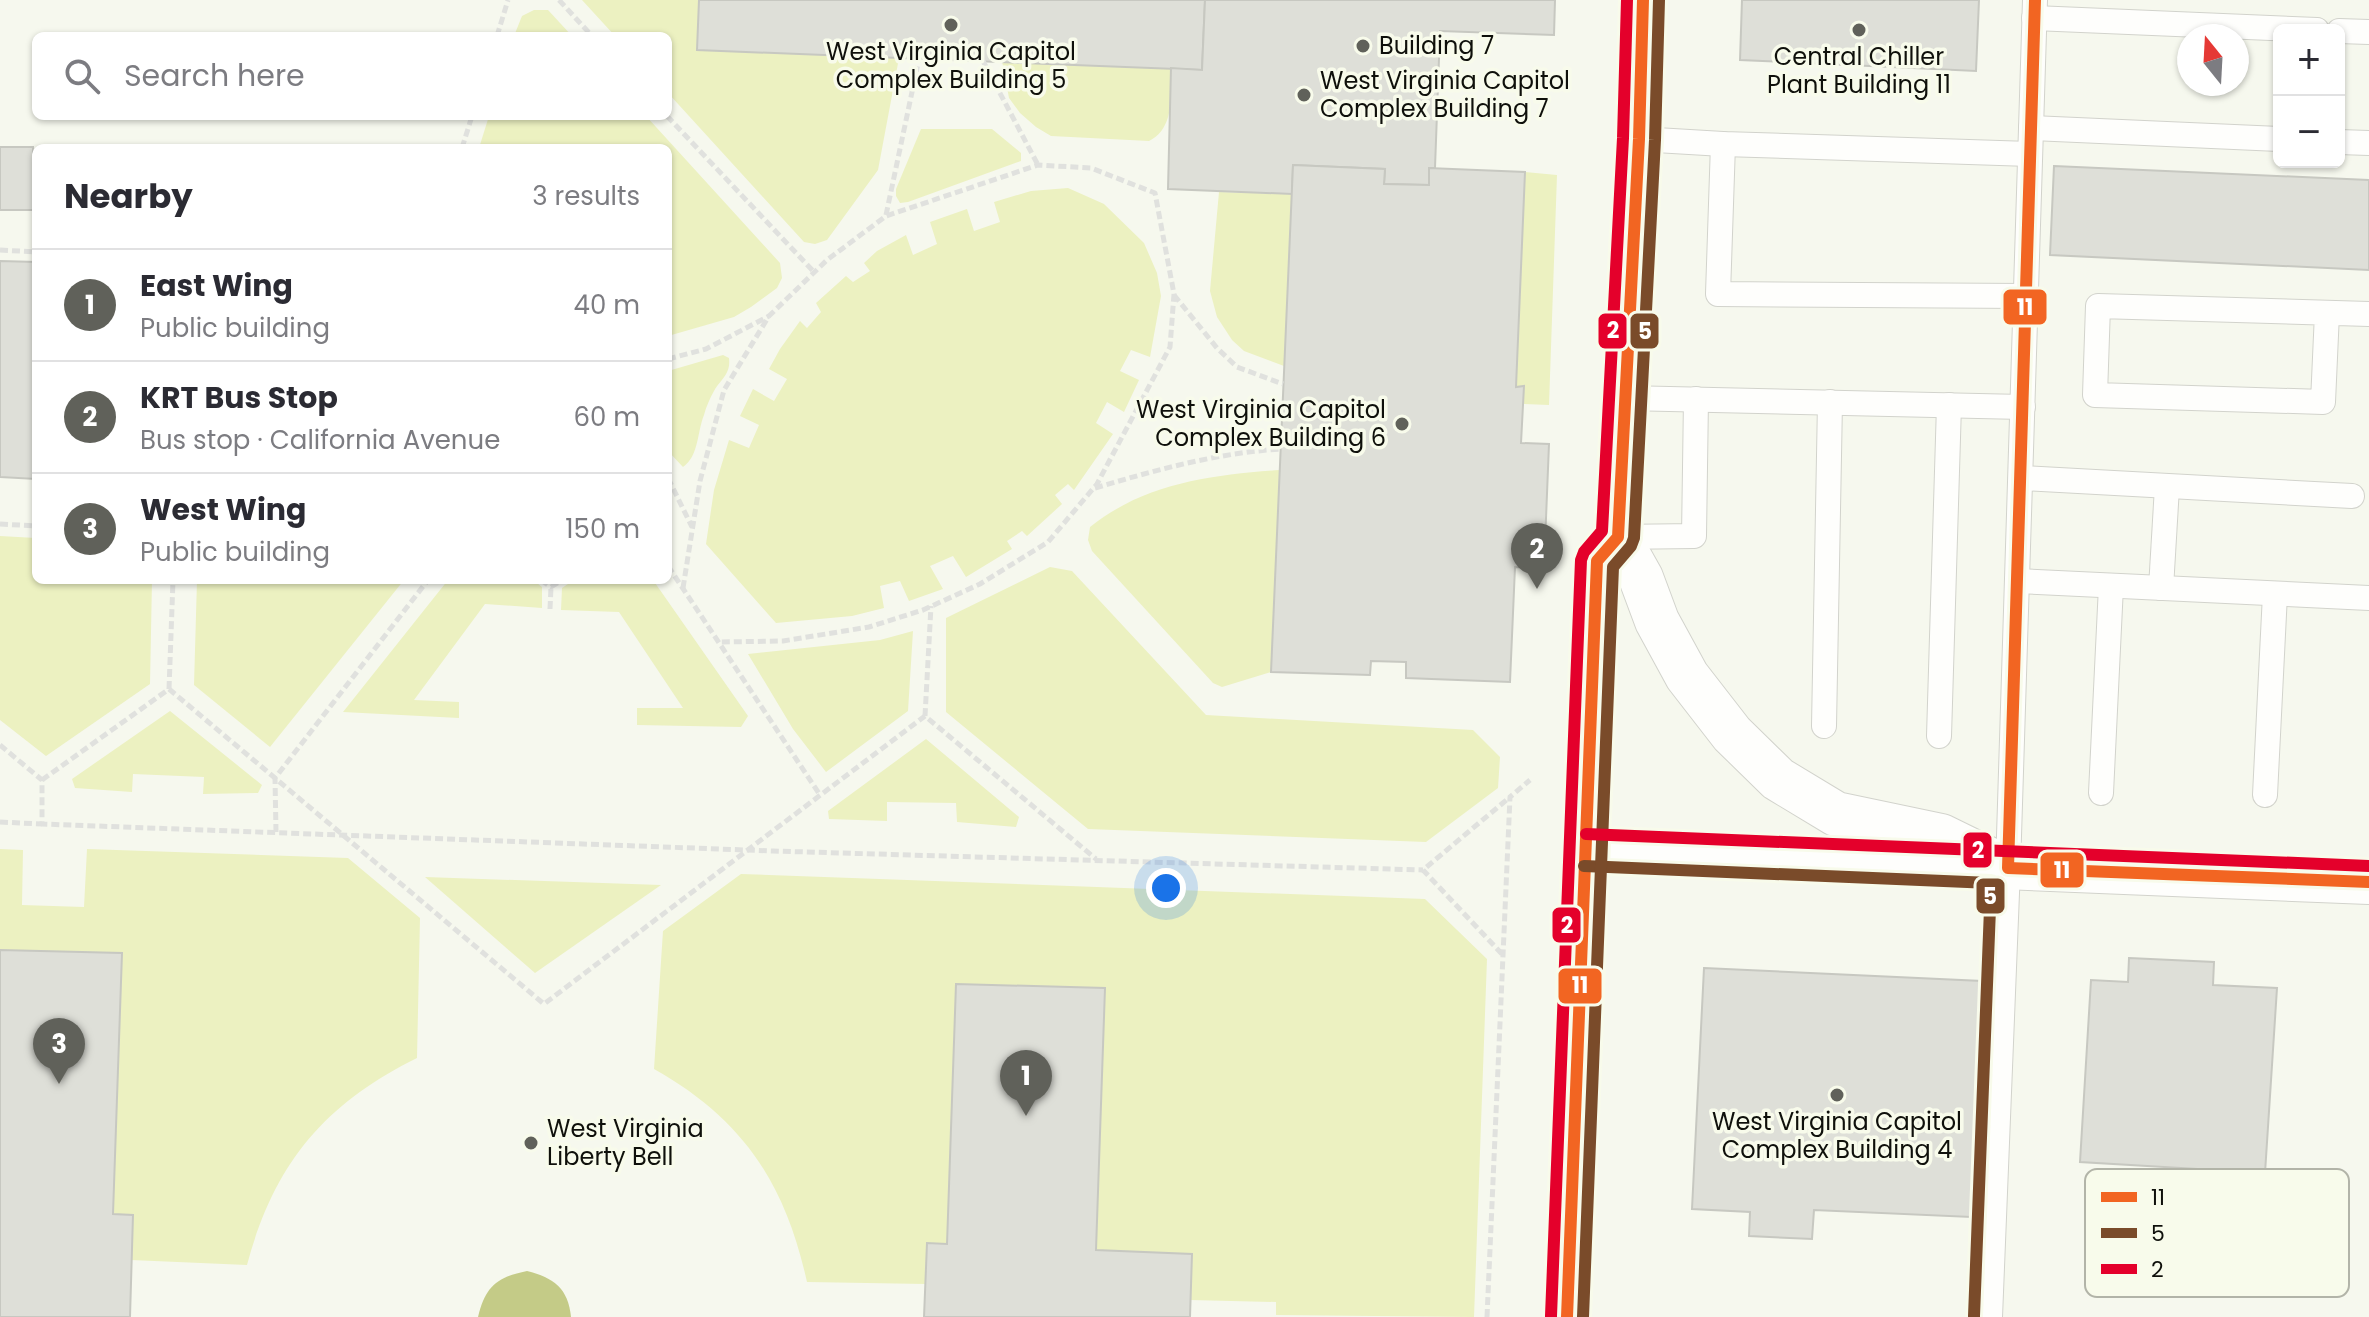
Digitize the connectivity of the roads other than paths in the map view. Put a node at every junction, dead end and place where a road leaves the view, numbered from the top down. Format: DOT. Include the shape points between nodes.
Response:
graph roads {
  1 [pos="1643,0"];
  2 [pos="2034,9"];
  3 [pos="2273,27"];
  4 [pos="2345,31"];
  5 [pos="2369,32"];
  6 [pos="2031,128"];
  7 [pos="1639,139"];
  8 [pos="2273,139"];
  9 [pos="2345,142"];
  10 [pos="2369,143"];
  11 [pos="1723,144"];
  12 [pos="2030,154"];
  13 [pos="2026,296"];
  14 [pos="2327,313"];
  15 [pos="2369,314"];
  16 [pos="1625,398"];
  17 [pos="1696,399"];
  18 [pos="1830,402"];
  19 [pos="1949,405"];
  20 [pos="2023,407"];
  21 [pos="2021,478"];
  22 [pos="2167,487"];
  23 [pos="2352,496"];
  24 [pos="1618,537"];
  25 [pos="2017,581"];
  26 [pos="2111,586"];
  27 [pos="2161,588"];
  28 [pos="2275,594"];
  29 [pos="2369,598"];
  30 [pos="1824,726"];
  31 [pos="1939,736"];
  32 [pos="2101,793"];
  33 [pos="2265,795"];
  34 [pos="1585,850"];
  35 [pos="2008,868"];
  36 [pos="2369,882"];
  37 [pos="1567,1317"];
  38 [pos="1990,1317"];
  1 -- 7 [label="street"];
  2 -- 3 [label="lane"];
  2 -- 6 [label="lane"];
  4 -- 5 [label="lane"];
  6 -- 8 [label="lane"];
  6 -- 12 [label="lane"];
  7 -- 11 [label="lane"];
  7 -- 16 [label="street"];
  9 -- 10 [label="lane"];
  11 -- 12 [label="lane"];
  11 -- 13 [label="lane" via="1718,294"];
  12 -- 13 [label="lane"];
  13 -- 20 [label="lane"];
  14 -- 14 [label="lane" via="2098,306 2095,395 2323,402"];
  14 -- 15 [label="lane"];
  16 -- 17 [label="lane"];
  16 -- 24 [label="street"];
  17 -- 18 [label="lane"];
  17 -- 24 [label="lane" via="1694,536"];
  18 -- 19 [label="lane"];
  18 -- 30 [label="lane"];
  19 -- 20 [label="lane"];
  19 -- 31 [label="lane"];
  20 -- 21 [label="lane"];
  21 -- 22 [label="lane"];
  21 -- 25 [label="lane"];
  22 -- 23 [label="lane"];
  22 -- 27 [label="lane"];
  24 -- 34 [label="street" via="1597,561"];
  24 -- 35 [label="street" via="1687,676 1732,734 1778,779 1836,814 1941,836"];
  25 -- 26 [label="lane"];
  25 -- 35 [label="lane"];
  26 -- 27 [label="lane"];
  26 -- 32 [label="lane"];
  27 -- 28 [label="lane"];
  28 -- 29 [label="lane"];
  28 -- 33 [label="lane"];
  34 -- 35 [label="street"];
  34 -- 37 [label="street"];
  35 -- 36 [label="street"];
  35 -- 38 [label="lane"];
}
